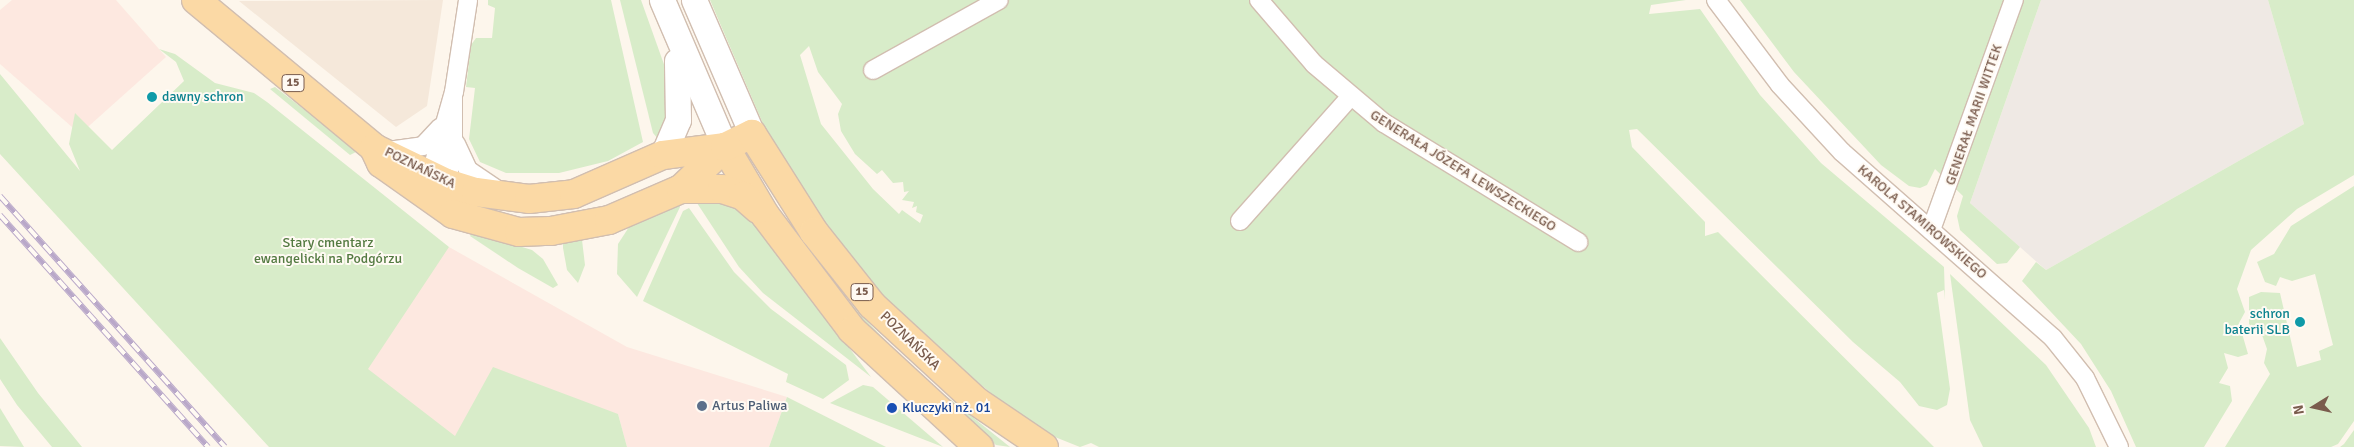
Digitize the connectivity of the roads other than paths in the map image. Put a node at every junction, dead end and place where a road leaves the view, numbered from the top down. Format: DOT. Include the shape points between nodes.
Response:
graph roads {
  1 [pos="196,0"];
  2 [pos="468,0"];
  3 [pos="662,0"];
  4 [pos="694,0"];
  5 [pos="999,0"];
  6 [pos="1259,0"];
  7 [pos="1716,0"];
  8 [pos="2014,0"];
  9 [pos="670,24"];
  10 [pos="873,70"];
  11 [pos="453,96"];
  12 [pos="1350,97"];
  13 [pos="444,121"];
  14 [pos="752,134"];
  15 [pos="456,139"];
  16 [pos="725,147"];
  17 [pos="380,150"];
  18 [pos="663,155"];
  19 [pos="430,188"];
  20 [pos="681,189"];
  21 [pos="512,199"];
  22 [pos="764,215"];
  23 [pos="1240,221"];
  24 [pos="1931,230"];
  25 [pos="1578,242"];
  26 [pos="979,447"];
  27 [pos="1044,447"];
  28 [pos="2119,447"];
  1 -- 17 [label="main road, POZNAŃSKA / 15"];
  2 -- 11 [label="street"];
  3 -- 9 [label="main road"];
  4 -- 14 [label="main road"];
  5 -- 10 [label="street"];
  6 -- 12 [label="street, GENERAŁA JÓZEFA LEWSZECKIEGO"];
  7 -- 24 [label="street, KAROLA STAMIROWSKIEGO" via="1808,117"];
  8 -- 24 [label="street, GENERAŁ MARII WITTEK"];
  9 -- 16 [label="main road"];
  9 -- 18 [label="main road" via="680,95 678,120"];
  11 -- 13 [label="street"];
  11 -- 15 [label="street"];
  12 -- 23 [label="street"];
  12 -- 25 [label="street, GENERAŁA JÓZEFA LEWSZECKIEGO" via="1470,178"];
  13 -- 17 [label="street" via="423,146"];
  13 -- 19 [label="street"];
  14 -- 16 [label="main road, POZNAŃSKA / 15"];
  14 -- 27 [label="main road, POZNAŃSKA / 15" via="814,232 872,305 969,395"];
  15 -- 19 [label="street" via="448,172"];
  15 -- 21 [label="street" via="468,170"];
  16 -- 18 [label="main road, POZNAŃSKA / 15"];
  16 -- 20 [label="main road, POZNAŃSKA / 15"];
  16 -- 22 [label="main road, POZNAŃSKA / 15"];
  17 -- 19 [label="main road, POZNAŃSKA / 15" via="381,163"];
  18 -- 21 [label="main road, POZNAŃSKA / 15" via="586,191"];
  19 -- 20 [label="main road, POZNAŃSKA / 15" via="485,225 552,231 609,220"];
  19 -- 21 [label="main road, POZNAŃSKA / 15"];
  20 -- 22 [label="main road, POZNAŃSKA / 15" via="722,189 743,196"];
  22 -- 26 [label="main road, POZNAŃSKA / 15" via="852,330"];
  24 -- 28 [label="street, KAROLA STAMIROWSKIEGO" via="2069,356 2097,398"];
}
